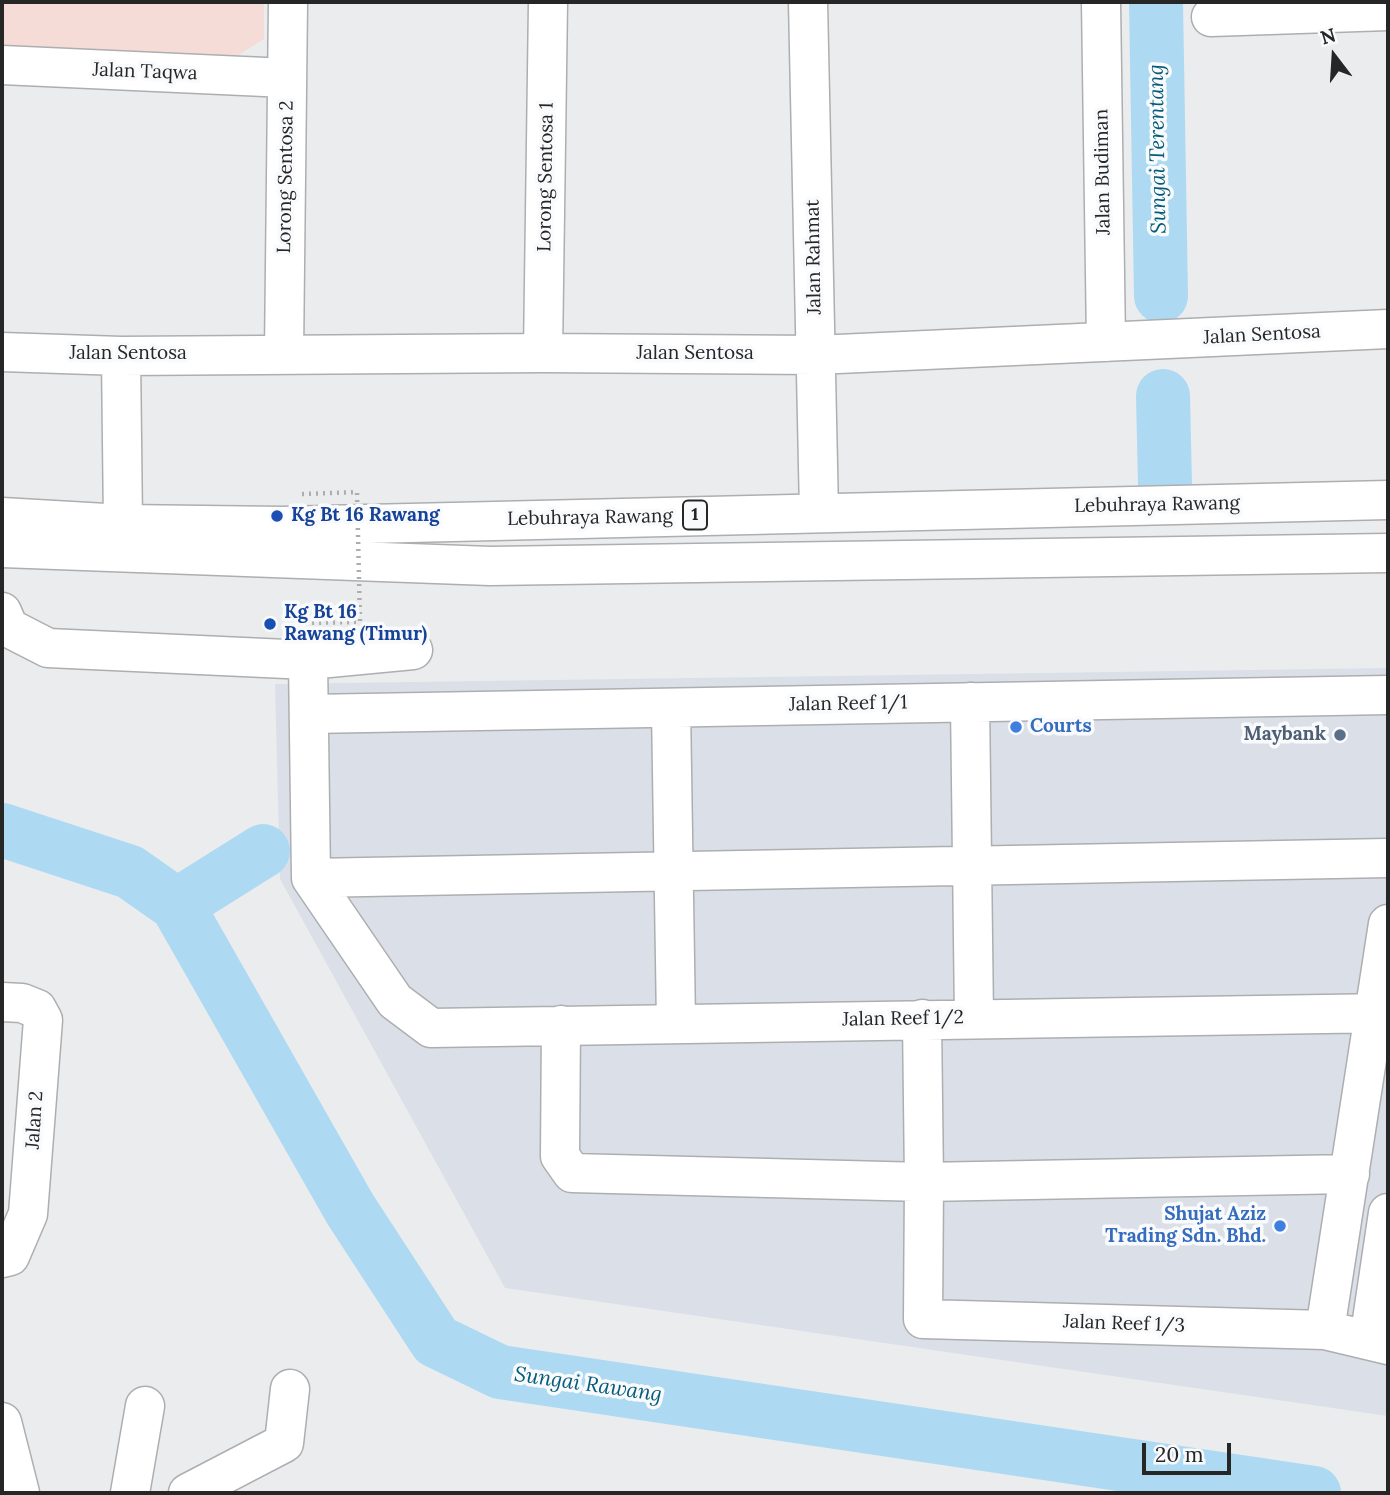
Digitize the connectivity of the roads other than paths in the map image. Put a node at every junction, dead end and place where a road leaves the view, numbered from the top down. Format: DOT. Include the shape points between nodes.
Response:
graph roads {
  1 [pos="288,2"];
  2 [pos="548,2"];
  3 [pos="808,2"];
  4 [pos="1101,2"];
  5 [pos="1388,11"];
  6 [pos="1211,17"];
  7 [pos="2,65"];
  8 [pos="287,78"];
  9 [pos="1388,329"];
  10 [pos="1106,342"];
  11 [pos="2,352"];
  12 [pos="543,352"];
  13 [pos="284,353"];
  14 [pos="816,355"];
  15 [pos="121,356"];
  16 [pos="1388,500"];
  17 [pos="819,512"];
  18 [pos="2,517"];
  19 [pos="123,524"];
  20 [pos="2,548"];
  21 [pos="1371,552"];
  22 [pos="1388,571"];
  23 [pos="2,612"];
  24 [pos="413,650"];
  25 [pos="308,660"];
  26 [pos="1388,695"];
  27 [pos="970,702"];
  28 [pos="671,708"];
  29 [pos="309,714"];
  30 [pos="1388,858"];
  31 [pos="972,866"];
  32 [pos="673,871"];
  33 [pos="311,878"];
  34 [pos="1388,924"];
  35 [pos="2,1002"];
  36 [pos="1382,1012"];
  37 [pos="974,1018"];
  38 [pos="922,1019"];
  39 [pos="676,1023"];
  40 [pos="562,1025"];
  41 [pos="1350,1174"];
  42 [pos="924,1182"];
  43 [pos="1388,1213"];
  44 [pos="2,1258"];
  45 [pos="1325,1330"];
  46 [pos="1379,1342"];
  47 [pos="290,1389"];
  48 [pos="145,1406"];
  49 [pos="2,1422"];
  50 [pos="20,1493"];
  51 [pos="130,1493"];
  52 [pos="188,1493"];
  1 -- 8 [label="street, Lorong Sentosa 2"];
  2 -- 12 [label="street, Lorong Sentosa 1"];
  3 -- 14 [label="street, Jalan Rahmat"];
  4 -- 10 [label="street, Jalan Budiman"];
  5 -- 6 [label="street"];
  7 -- 8 [label="street, Jalan Taqwa"];
  8 -- 13 [label="street, Lorong Sentosa 2"];
  9 -- 10 [label="street, Jalan Sentosa"];
  10 -- 14 [label="street, Jalan Sentosa"];
  11 -- 15 [label="street, Jalan Sentosa"];
  12 -- 13 [label="street, Jalan Sentosa"];
  12 -- 14 [label="street, Jalan Sentosa"];
  13 -- 15 [label="street, Jalan Sentosa"];
  14 -- 17 [label="street, Jalan Rahmat"];
  15 -- 19 [label="street"];
  16 -- 17 [label="street, Lebuhraya Rawang / 1"];
  17 -- 19 [label="street, Lebuhraya Rawang / 1" via="282,526"];
  18 -- 19 [label="street, Lebuhraya Rawang / 1"];
  20 -- 21 [label="street" via="490,566"];
  21 -- 22 [label="street"];
  23 -- 25 [label="street" via="9,628 48,648"];
  24 -- 25 [label="street"];
  25 -- 29 [label="street"];
  26 -- 27 [label="street, Jalan Reef 1/1"];
  27 -- 28 [label="street, Jalan Reef 1/1"];
  27 -- 31 [label="street"];
  28 -- 29 [label="street, Jalan Reef 1/1"];
  28 -- 32 [label="street"];
  29 -- 33 [label="street"];
  30 -- 31 [label="street"];
  31 -- 32 [label="street"];
  31 -- 37 [label="street"];
  32 -- 33 [label="street"];
  32 -- 39 [label="street"];
  33 -- 40 [label="street, Jalan Reef 1/2" via="395,1001 430,1027"];
  34 -- 36 [label="street"];
  35 -- 44 [label="street, Jalan 2" via="37,1009 43,1020 28,1213 10,1256"];
  36 -- 37 [label="street, Jalan Reef 1/2"];
  36 -- 41 [label="street"];
  37 -- 38 [label="street, Jalan Reef 1/2"];
  38 -- 39 [label="street, Jalan Reef 1/2"];
  38 -- 42 [label="street"];
  39 -- 40 [label="street, Jalan Reef 1/2"];
  40 -- 42 [label="street" via="560,1156 572,1173"];
  41 -- 42 [label="street"];
  41 -- 45 [label="street"];
  42 -- 45 [label="street, Jalan Reef 1/3" via="923,1319"];
  43 -- 46 [label="street"];
  45 -- 46 [label="street, Jalan Reef 1/3"];
  47 -- 52 [label="street" via="284,1443"];
  48 -- 51 [label="street"];
  49 -- 50 [label="street"];
}
